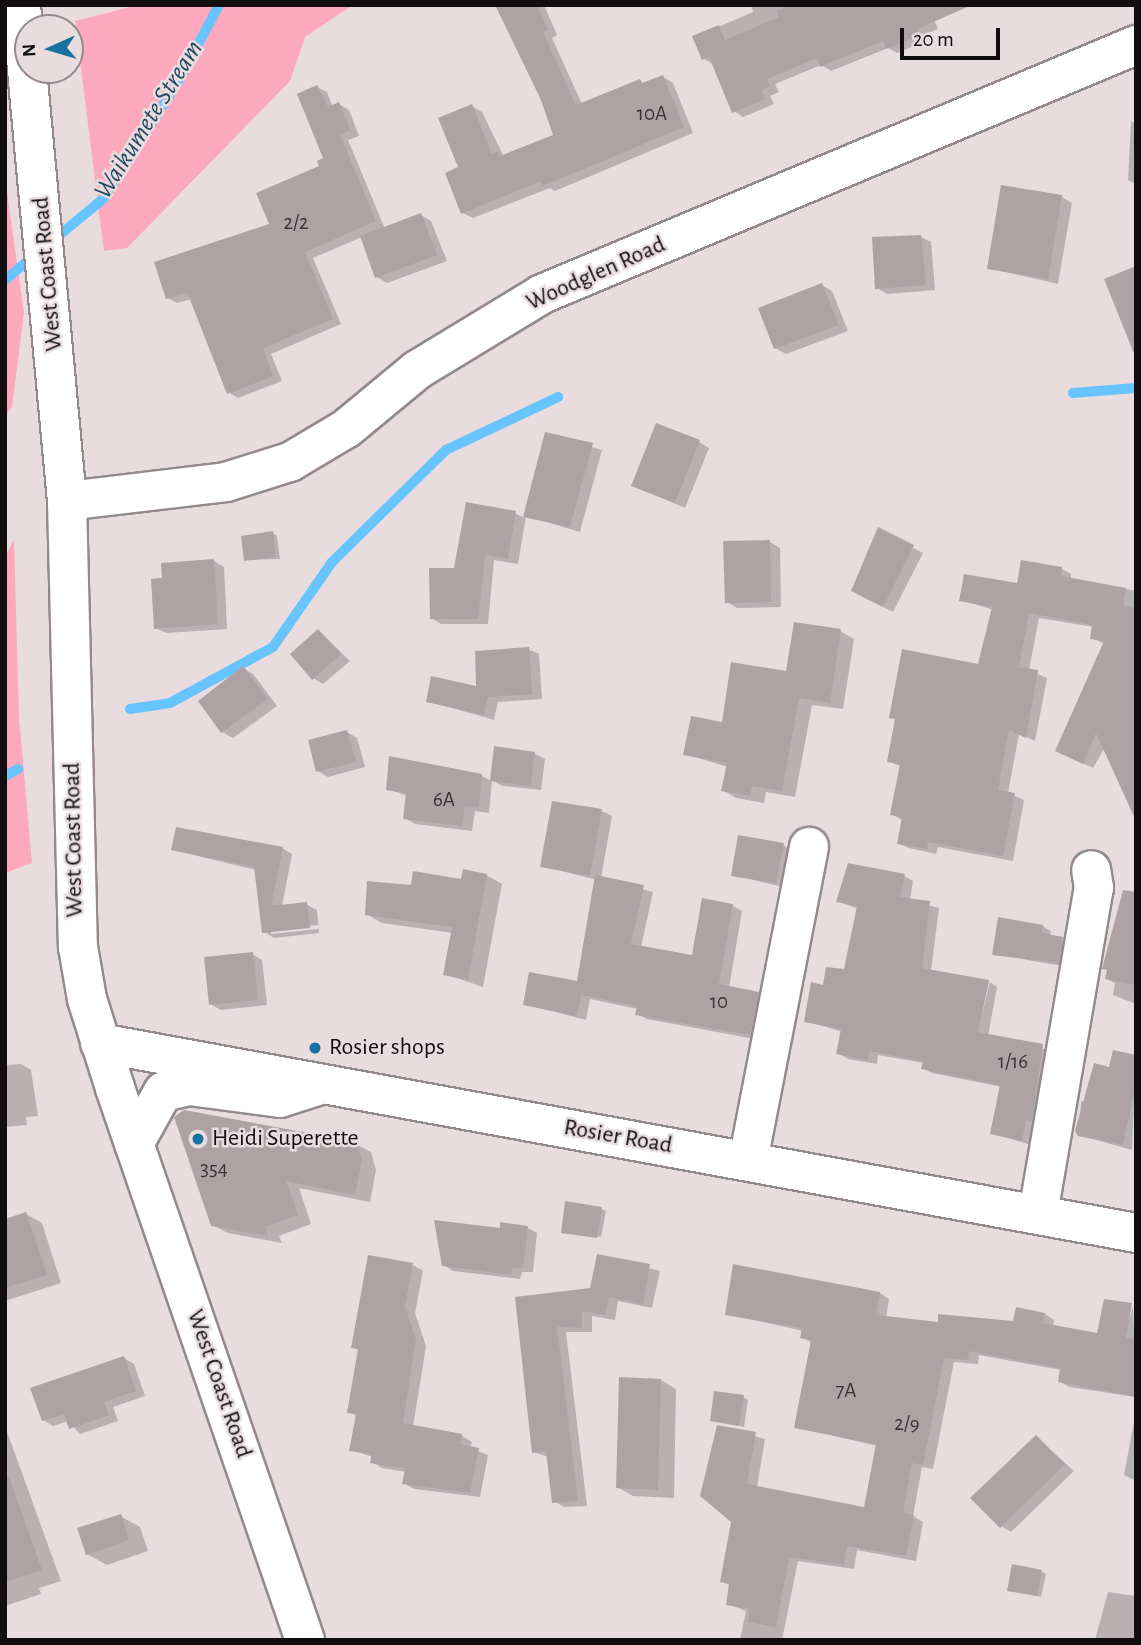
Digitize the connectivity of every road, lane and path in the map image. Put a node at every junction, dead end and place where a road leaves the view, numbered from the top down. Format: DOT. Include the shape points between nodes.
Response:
graph roads {
  1 [pos="21,5"];
  2 [pos="1136,45"];
  3 [pos="67,501"];
  4 [pos="809,848"];
  5 [pos="1091,870"];
  6 [pos="100,1043"];
  7 [pos="321,1085"];
  8 [pos="134,1144"];
  9 [pos="748,1161"];
  10 [pos="1038,1214"];
  11 [pos="1136,1233"];
  12 [pos="305,1640"];
  1 -- 3 [label="street, West Coast Road"];
  2 -- 3 [label="street, Woodglen Road" via="542,294 417,370 346,428 290,462 226,482"];
  3 -- 6 [label="street, West Coast Road" via="74,905 87,999"];
  4 -- 9 [label="street"];
  5 -- 10 [label="street" via="1094,888"];
  6 -- 7 [label="street, Rosier Road"];
  6 -- 8 [label="street, West Coast Road"];
  7 -- 8 [label="street" via="280,1098 189,1086 163,1092"];
  7 -- 9 [label="street, Rosier Road"];
  8 -- 12 [label="street, West Coast Road"];
  9 -- 10 [label="street, Rosier Road"];
  10 -- 11 [label="street, Rosier Road"];
}
